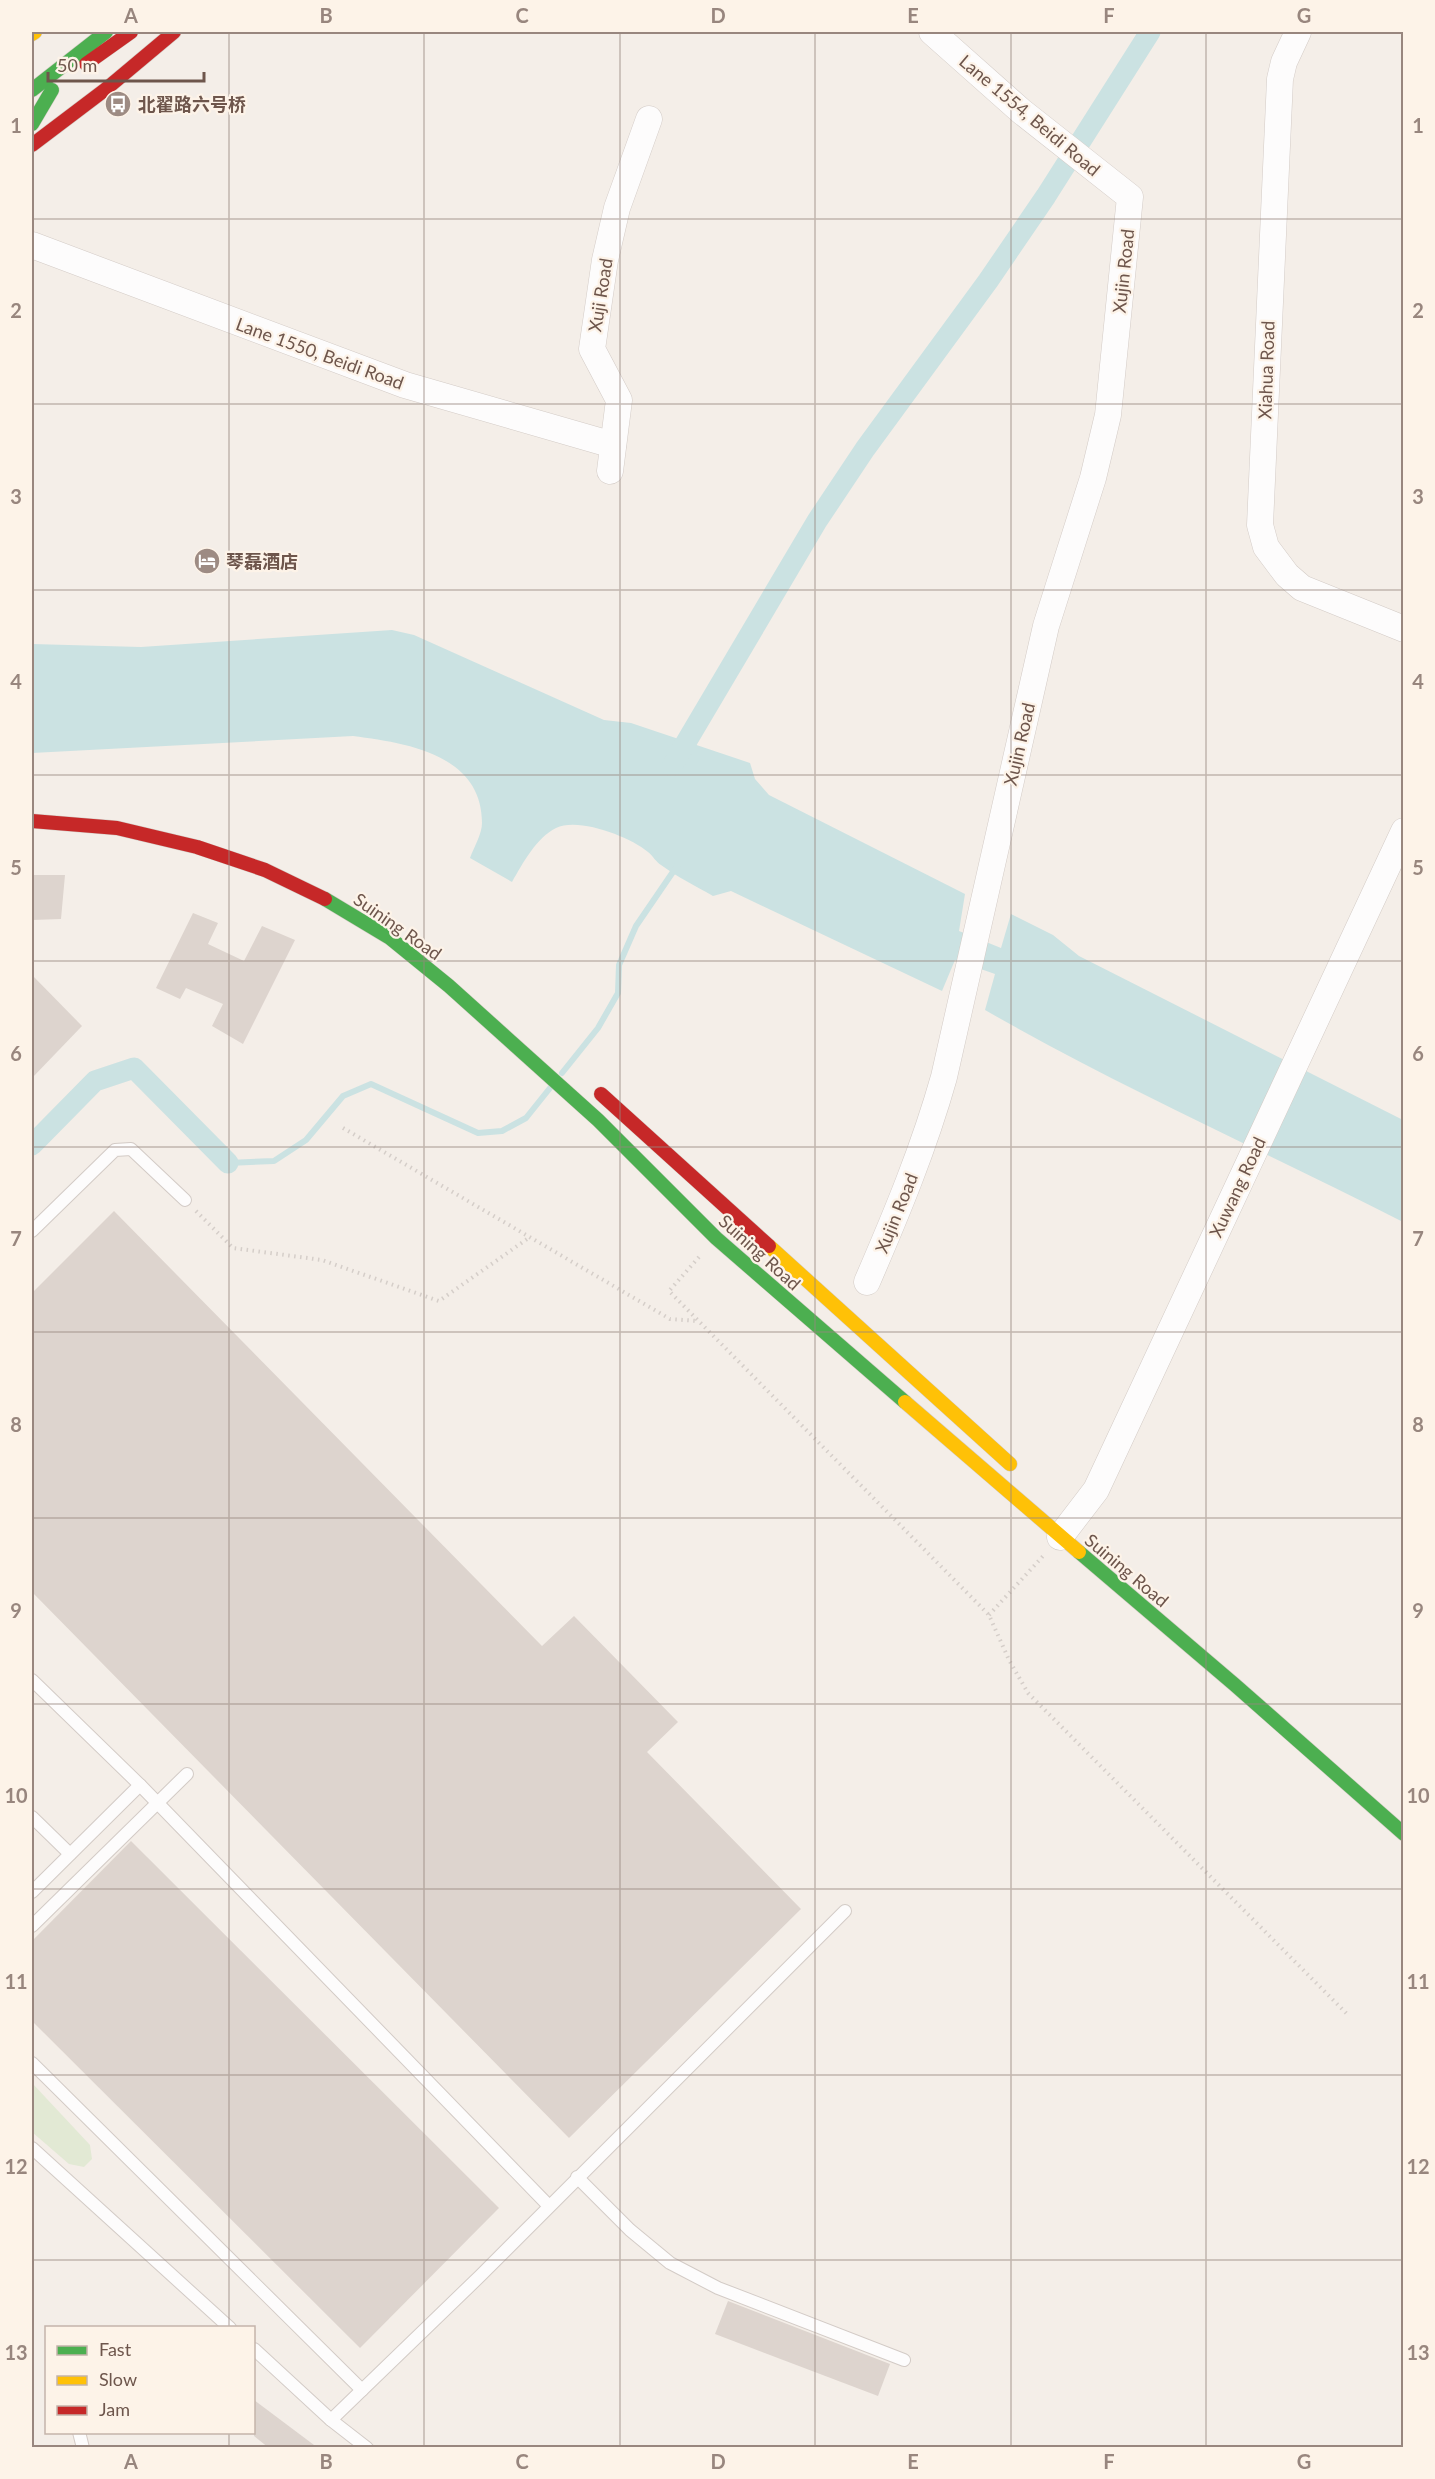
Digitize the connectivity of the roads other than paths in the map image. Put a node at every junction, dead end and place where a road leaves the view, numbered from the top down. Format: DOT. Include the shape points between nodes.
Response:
graph roads {
  1 [pos="41,32"];
  2 [pos="131,32"];
  3 [pos="174,32"];
  4 [pos="932,32"];
  5 [pos="1298,32"];
  6 [pos="103,34"];
  7 [pos="33,35"];
  8 [pos="32,90"];
  9 [pos="52,90"];
  10 [pos="32,95"];
  11 [pos="32,105"];
  12 [pos="649,119"];
  13 [pos="32,124"];
  14 [pos="32,145"];
  15 [pos="1130,197"];
  16 [pos="32,245"];
  17 [pos="613,445"];
  18 [pos="610,471"];
  19 [pos="1404,629"];
  20 [pos="32,821"];
  21 [pos="1404,831"];
  22 [pos="592,1086"];
  23 [pos="185,1200"];
  24 [pos="32,1232"];
  25 [pos="867,1282"];
  26 [pos="1017,1471"];
  27 [pos="1069,1523"];
  28 [pos="32,1680"];
  29 [pos="187,1774"];
  30 [pos="140,1785"];
  31 [pos="157,1803"];
  32 [pos="32,1817"];
  33 [pos="1404,1834"];
  34 [pos="70,1854"];
  35 [pos="32,1892"];
  36 [pos="845,1911"];
  37 [pos="32,1926"];
  38 [pos="32,2063"];
  39 [pos="32,2148"];
  40 [pos="577,2177"];
  41 [pos="549,2206"];
  42 [pos="226,2326"];
  43 [pos="255,2350"];
  44 [pos="904,2360"];
  45 [pos="362,2390"];
  46 [pos="331,2420"];
  47 [pos="367,2448"];
  1 -- 7 [label="main road"];
  2 -- 9 [label="main road"];
  3 -- 14 [label="main road"];
  4 -- 15 [label="street, Lane 1554, Beidi Road" via="1042,129"];
  5 -- 19 [label="street, Xiahua Road" via="1280,79 1260,525 1266,547 1302,588"];
  6 -- 8 [label="main road"];
  6 -- 10 [label="main road"];
  9 -- 11 [label="main road"];
  9 -- 13 [label="main road"];
  12 -- 17 [label="street, Xuji Road" via="617,208 592,349 619,400"];
  15 -- 25 [label="street, Xujin Road" via="1108,415 1093,478 1046,626 933,1116"];
  16 -- 17 [label="street, Lane 1550, Beidi Road" via="412,387"];
  17 -- 18 [label="street, Xuji Road"];
  20 -- 27 [label="main road, Suining Road" via="117,828 197,847 266,870 330,901 390,938 598,1120 716,1238"];
  21 -- 27 [label="street, Xuwang Road" via="1096,1490"];
  22 -- 26 [label="main road, Suining Road"];
  23 -- 24 [label="lane" via="131,1149 115,1150"];
  27 -- 33 [label="main road, Suining Road" via="1235,1685"];
  28 -- 30 [label="lane"];
  29 -- 31 [label="lane"];
  30 -- 31 [label="lane"];
  30 -- 34 [label="lane"];
  31 -- 37 [label="lane"];
  31 -- 41 [label="lane"];
  32 -- 34 [label="lane"];
  34 -- 35 [label="lane"];
  36 -- 40 [label="lane"];
  38 -- 45 [label="lane"];
  39 -- 42 [label="lane"];
  40 -- 41 [label="lane"];
  40 -- 44 [label="lane" via="670,2263 718,2288"];
  41 -- 45 [label="lane"];
  43 -- 46 [label="lane"];
  45 -- 46 [label="lane"];
  46 -- 47 [label="lane"];
}
